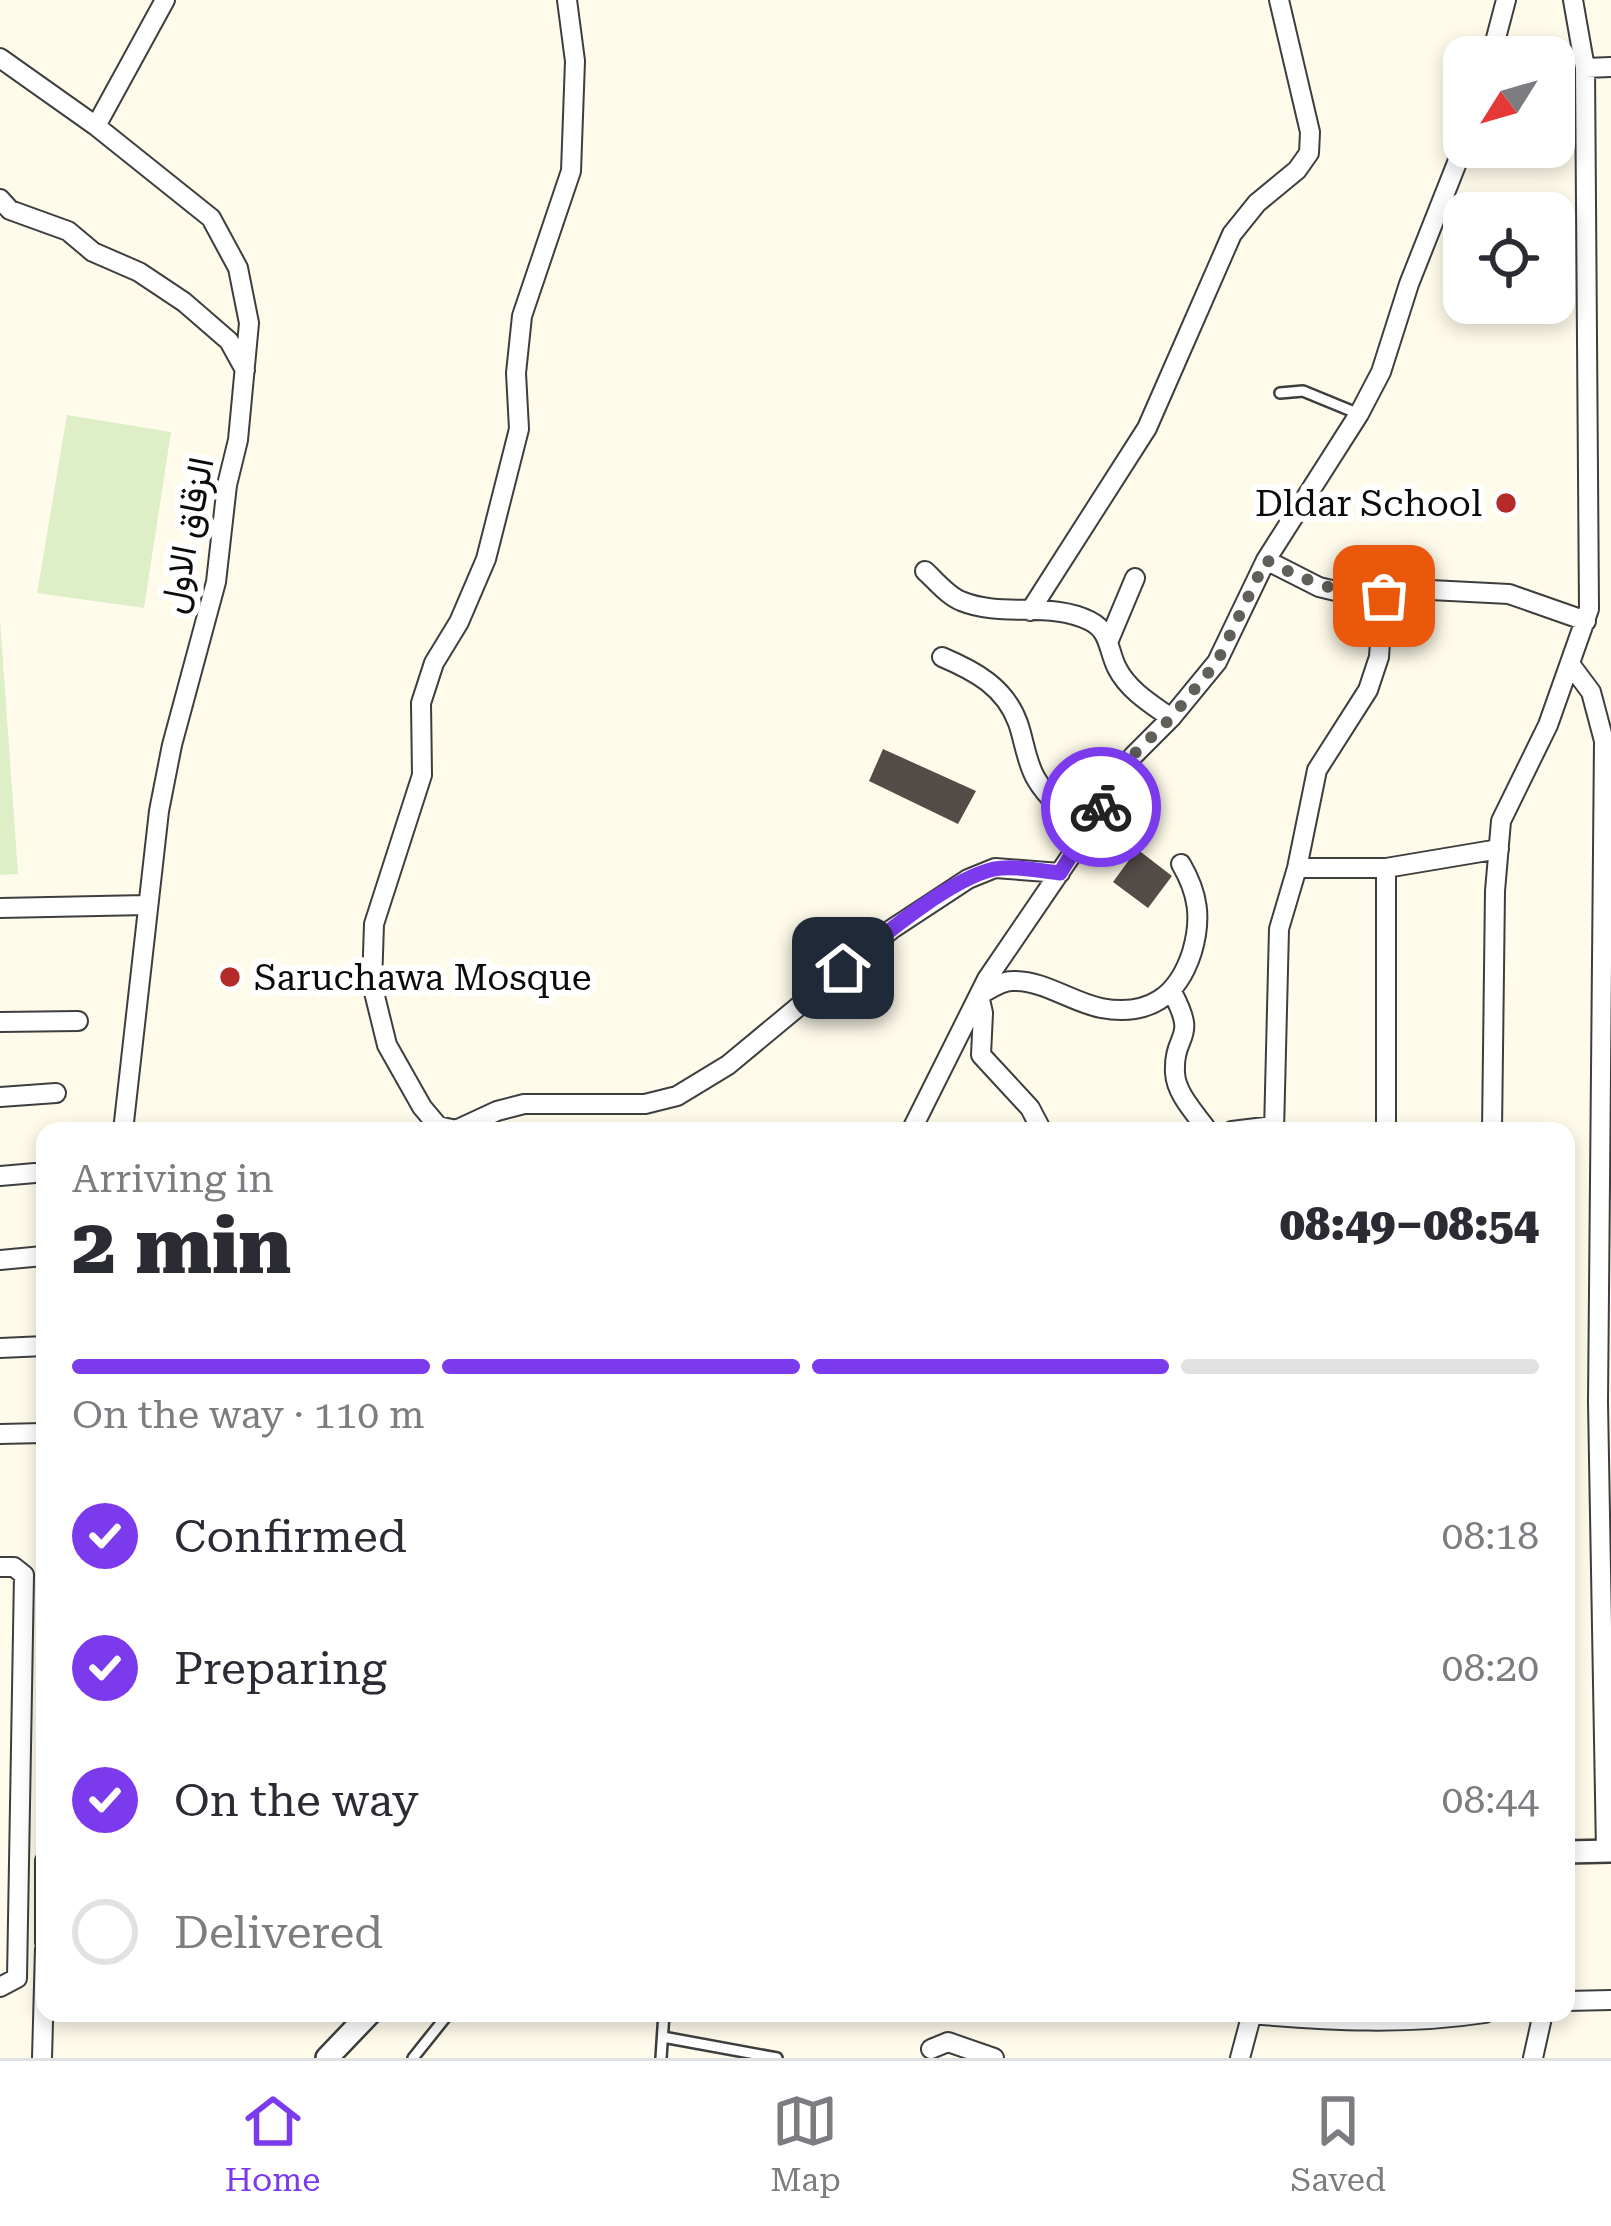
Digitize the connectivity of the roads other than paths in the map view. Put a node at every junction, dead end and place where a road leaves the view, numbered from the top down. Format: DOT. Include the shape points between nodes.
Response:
graph roads {
  1 [pos="165,0"];
  2 [pos="567,0"];
  3 [pos="1279,0"];
  4 [pos="1506,0"];
  5 [pos="1574,0"];
  6 [pos="1497,36"];
  7 [pos="0,58"];
  8 [pos="1611,67"];
  9 [pos="1586,68"];
  10 [pos="96,126"];
  11 [pos="1455,168"];
  12 [pos="0,199"];
  13 [pos="245,370"];
  14 [pos="1280,393"];
  15 [pos="1359,414"];
  16 [pos="1266,560"];
  17 [pos="926,572"];
  18 [pos="1135,578"];
  19 [pos="1384,596"];
  20 [pos="1030,611"];
  21 [pos="1586,621"];
  22 [pos="1109,640"];
  23 [pos="942,657"];
  24 [pos="1570,664"];
  25 [pos="1171,718"];
  26 [pos="1088,830"];
  27 [pos="1499,849"];
  28 [pos="1181,864"];
  29 [pos="1297,868"];
  30 [pos="1386,868"];
  31 [pos="1060,873"];
  32 [pos="147,905"];
  33 [pos="0,908"];
  34 [pos="1172,992"];
  35 [pos="979,995"];
  36 [pos="78,1021"];
  37 [pos="0,1022"];
  38 [pos="56,1093"];
  39 [pos="0,1097"];
  40 [pos="124,1122"];
  41 [pos="434,1122"];
  42 [pos="473,1122"];
  43 [pos="916,1122"];
  44 [pos="1037,1122"];
  45 [pos="1202,1122"];
  46 [pos="1274,1122"];
  47 [pos="1386,1122"];
  48 [pos="1492,1122"];
  49 [pos="34,1173"];
  50 [pos="0,1176"];
  51 [pos="36,1257"];
  52 [pos="0,1261"];
  53 [pos="36,1346"];
  54 [pos="0,1348"];
  55 [pos="36,1432"];
  56 [pos="0,1434"];
  57 [pos="0,1567"];
  58 [pos="1608,1851"];
  59 [pos="1575,1852"];
  60 [pos="0,1987"];
  61 [pos="1611,2000"];
  62 [pos="1575,2002"];
  63 [pos="43,2022"];
  64 [pos="361,2022"];
  65 [pos="442,2022"];
  66 [pos="664,2022"];
  67 [pos="1250,2022"];
  68 [pos="1542,2022"];
  69 [pos="663,2037"];
  70 [pos="929,2054"];
  71 [pos="42,2058"];
  72 [pos="327,2058"];
  73 [pos="413,2058"];
  74 [pos="661,2058"];
  75 [pos="777,2058"];
  76 [pos="994,2058"];
  77 [pos="1240,2058"];
  78 [pos="1533,2058"];
  1 -- 10 [label="street"];
  2 -- 41 [label="street" via="571,171 522,316 519,429 486,559 421,703 422,775 374,924 372,984 387,1045"];
  3 -- 20 [label="street" via="1309,153 1232,234 1147,428"];
  4 -- 6 [label="street"];
  5 -- 9 [label="street"];
  7 -- 10 [label="street, الزقاق الاول"];
  8 -- 9 [label="street"];
  9 -- 21 [label="street"];
  10 -- 13 [label="street, الزقاق الاول" via="211,218 226,242 246,295"];
  11 -- 15 [label="street"];
  12 -- 13 [label="street" via="184,302 229,341"];
  13 -- 32 [label="street, الزقاق الاول" via="216,583 165,778"];
  14 -- 15 [label="lane" via="1303,391"];
  15 -- 16 [label="street"];
  16 -- 19 [label="street" via="1318,587"];
  16 -- 25 [label="street" via="1217,662"];
  17 -- 20 [label="street" via="958,600"];
  18 -- 22 [label="street"];
  19 -- 21 [label="street" via="1411,589 1509,595"];
  19 -- 29 [label="street" via="1379,657 1368,690 1317,770"];
  20 -- 22 [label="street" via="1067,612 1095,623"];
  21 -- 24 [label="street"];
  22 -- 25 [label="street" via="1136,692"];
  23 -- 26 [label="street" via="977,672 1005,697 1033,773"];
  24 -- 27 [label="street" via="1501,821"];
  24 -- 58 [label="street" via="1591,692 1604,742 1598,1402"];
  25 -- 26 [label="street" via="1133,755"];
  26 -- 31 [label="street"];
  27 -- 30 [label="street"];
  27 -- 48 [label="street"];
  28 -- 34 [label="street" via="1199,913"];
  29 -- 30 [label="street"];
  29 -- 46 [label="street" via="1279,928"];
  30 -- 47 [label="street"];
  31 -- 35 [label="street"];
  31 -- 42 [label="street" via="995,868 968,879 677,1096 645,1104 524,1104"];
  32 -- 33 [label="street"];
  32 -- 40 [label="street, الزقاق الاول"];
  34 -- 35 [label="street" via="1132,1009 1101,1008 1007,980"];
  34 -- 45 [label="street" via="1186,1033 1175,1071 1179,1089"];
  35 -- 43 [label="street"];
  35 -- 44 [label="street" via="981,1055"];
  36 -- 37 [label="street"];
  38 -- 39 [label="street"];
  49 -- 50 [label="street"];
  51 -- 52 [label="street"];
  53 -- 54 [label="street"];
  55 -- 56 [label="street"];
  57 -- 60 [label="street" via="24,1575 17,1978"];
  58 -- 59 [label="street"];
  61 -- 62 [label="street"];
  63 -- 71 [label="street"];
  64 -- 72 [label="street"];
  65 -- 73 [label="lane"];
  66 -- 69 [label="lane"];
  67 -- 77 [label="street"];
  68 -- 78 [label="street"];
  69 -- 74 [label="lane"];
  69 -- 75 [label="lane"];
  70 -- 76 [label="street" via="948,2042"];
}
